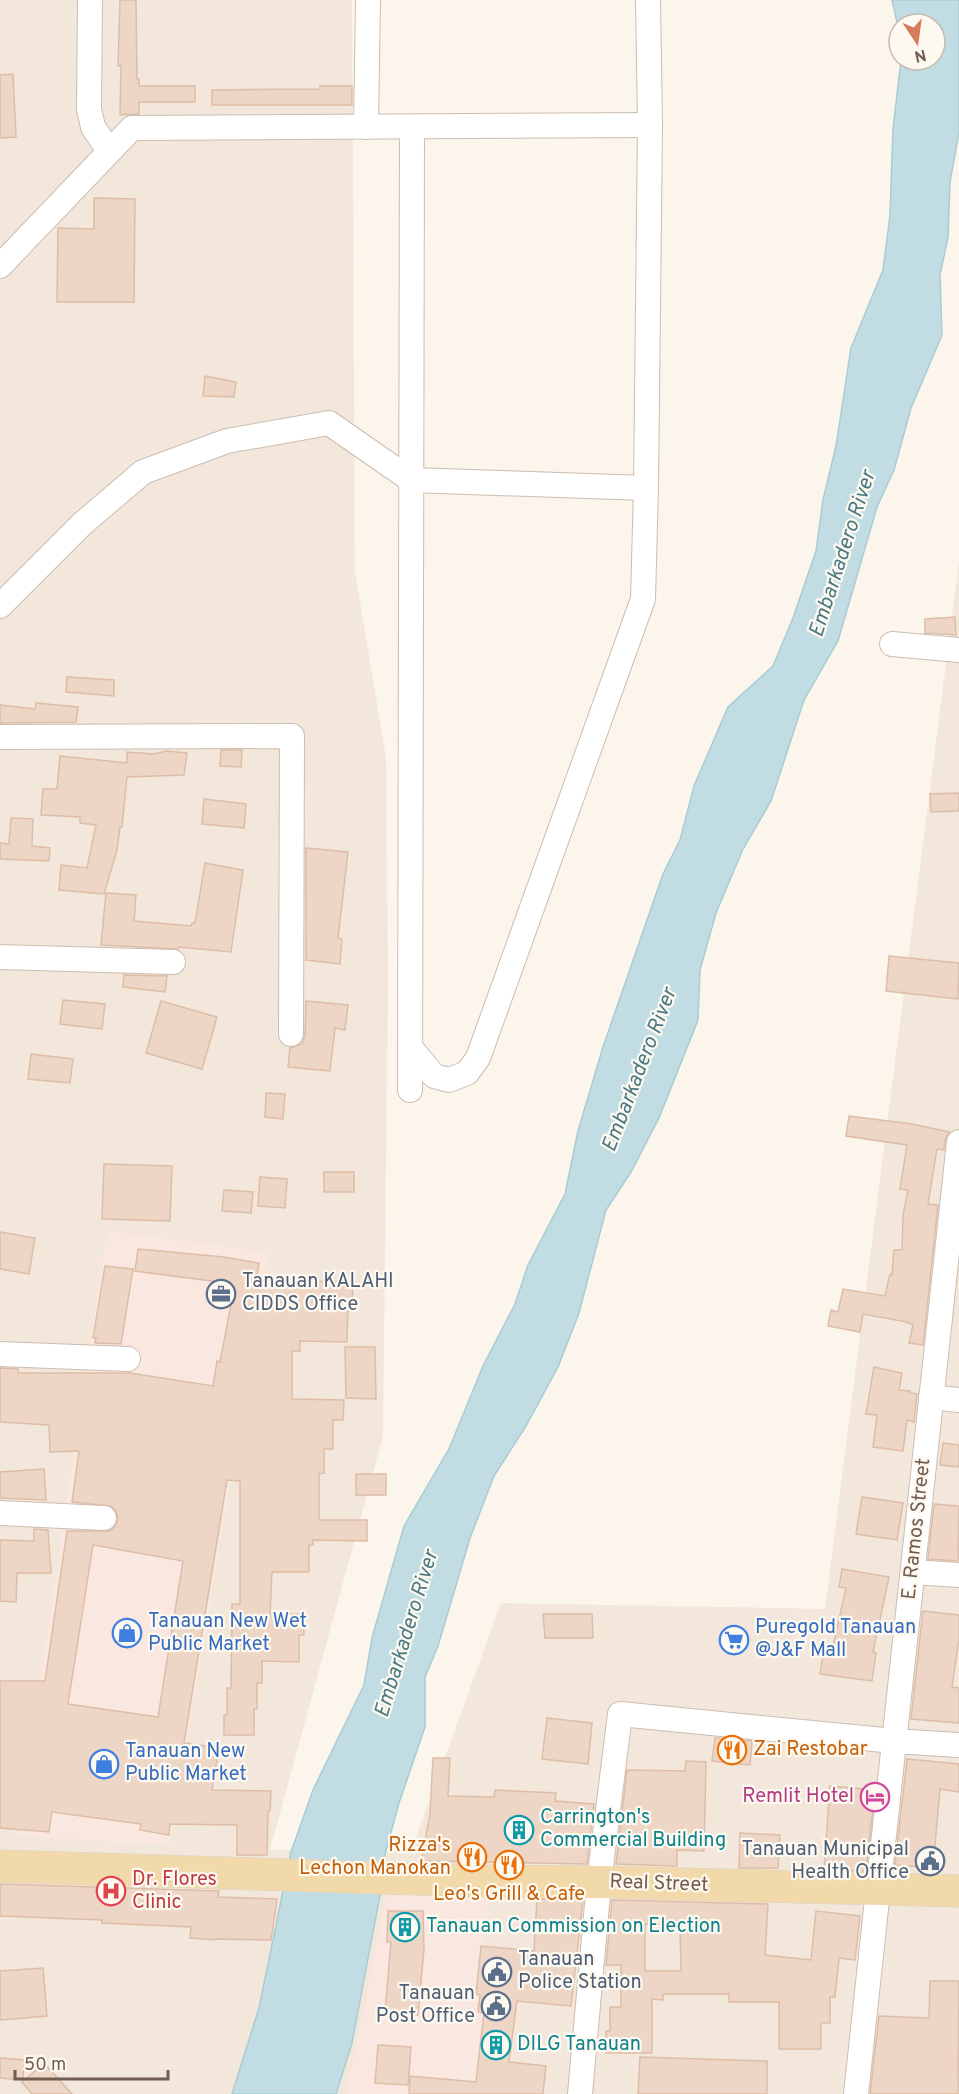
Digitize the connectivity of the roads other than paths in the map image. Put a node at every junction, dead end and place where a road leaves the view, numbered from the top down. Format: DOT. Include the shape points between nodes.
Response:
graph roads {
  1 [pos="90,0"];
  2 [pos="368,0"];
  3 [pos="648,0"];
  4 [pos="650,125"];
  5 [pos="366,127"];
  6 [pos="412,127"];
  7 [pos="109,151"];
  8 [pos="0,266"];
  9 [pos="411,480"];
  10 [pos="646,488"];
  11 [pos="0,606"];
  12 [pos="892,644"];
  13 [pos="959,650"];
  14 [pos="0,737"];
  15 [pos="0,957"];
  16 [pos="173,963"];
  17 [pos="291,1034"];
  18 [pos="410,1047"];
  19 [pos="410,1090"];
  20 [pos="958,1149"];
  21 [pos="0,1354"];
  22 [pos="128,1359"];
  23 [pos="931,1397"];
  24 [pos="959,1400"];
  25 [pos="0,1513"];
  26 [pos="104,1518"];
  27 [pos="913,1572"];
  28 [pos="959,1575"];
  29 [pos="894,1741"];
  30 [pos="959,1745"];
  31 [pos="0,1866"];
  32 [pos="599,1882"];
  33 [pos="878,1889"];
  34 [pos="959,1891"];
  35 [pos="580,2094"];
  36 [pos="856,2094"];
  1 -- 7 [label="street" via="91,118"];
  2 -- 5 [label="street"];
  3 -- 4 [label="street"];
  4 -- 6 [label="street"];
  4 -- 10 [label="street"];
  5 -- 6 [label="street"];
  5 -- 7 [label="street" via="132,128"];
  6 -- 9 [label="street"];
  7 -- 8 [label="street"];
  9 -- 10 [label="street"];
  9 -- 11 [label="street" via="329,423 227,441 143,472 82,524"];
  9 -- 18 [label="street"];
  10 -- 18 [label="street" via="643,599 478,1058 466,1073 448,1080 434,1076"];
  12 -- 13 [label="street"];
  14 -- 17 [label="street" via="292,736"];
  15 -- 16 [label="street"];
  18 -- 19 [label="street"];
  20 -- 23 [label="street, E. Ramos Street"];
  21 -- 22 [label="street"];
  23 -- 24 [label="street"];
  23 -- 27 [label="street, E. Ramos Street"];
  25 -- 26 [label="street"];
  27 -- 28 [label="street"];
  27 -- 29 [label="street, E. Ramos Street"];
  29 -- 30 [label="street"];
  29 -- 32 [label="street" via="620,1714"];
  29 -- 33 [label="street, E. Ramos Street"];
  31 -- 32 [label="main road, Real Street"];
  32 -- 33 [label="main road, Real Street"];
  32 -- 35 [label="street"];
  33 -- 34 [label="main road, Real Street"];
  33 -- 36 [label="street, E. Ramos Street"];
}
